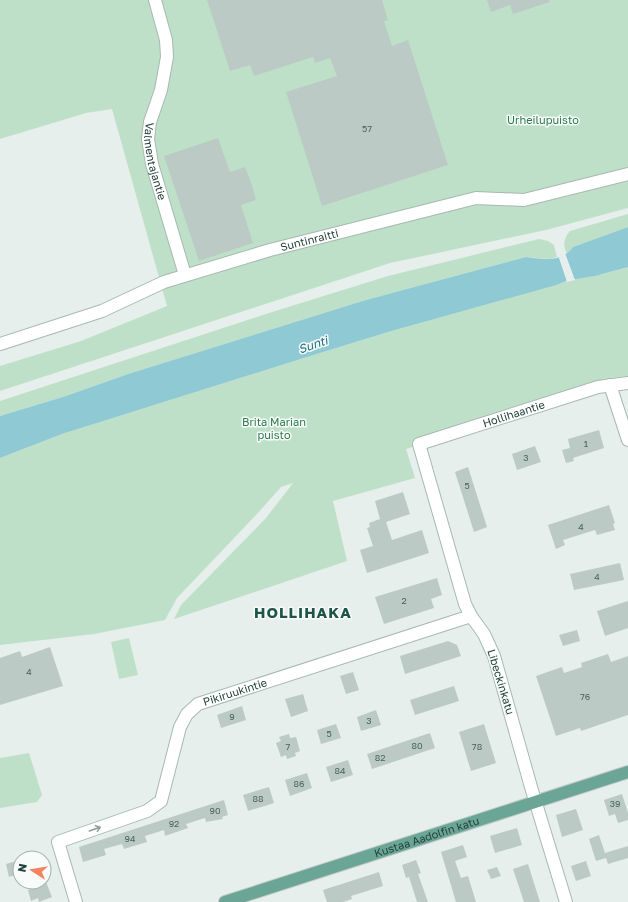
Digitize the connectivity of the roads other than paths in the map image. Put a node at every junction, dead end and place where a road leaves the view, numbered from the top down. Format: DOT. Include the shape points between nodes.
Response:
graph roads {
  1 [pos="155,0"];
  2 [pos="628,174"];
  3 [pos="185,275"];
  4 [pos="0,344"];
  5 [pos="628,383"];
  6 [pos="610,385"];
  7 [pos="628,440"];
  8 [pos="419,444"];
  9 [pos="471,616"];
  10 [pos="628,772"];
  11 [pos="536,803"];
  12 [pos="76,902"];
  13 [pos="225,902"];
  14 [pos="566,902"];
  1 -- 3 [label="street, Valmentajantie" via="166,40 167,57 148,139 152,164"];
  2 -- 3 [label="street, Suntinraitti" via="524,200 476,198 270,250"];
  3 -- 4 [label="street, Suntinraitti" via="102,311"];
  5 -- 6 [label="street, Hollihaantie"];
  6 -- 7 [label="street"];
  6 -- 8 [label="street, Hollihaantie"];
  8 -- 9 [label="street, Libeckinkatu" via="465,604"];
  9 -- 11 [label="street, Libeckinkatu" via="484,634 494,656"];
  12 -- 9 [label="street, Pikiruukintie, one-way" via="58,842 158,805 164,795 180,726 187,714 198,704"];
  10 -- 11 [label="main road, Kustaa Aadolfin katu"];
  11 -- 13 [label="main road, Kustaa Aadolfin katu"];
  11 -- 14 [label="street, Libeckinkatu"];
}
